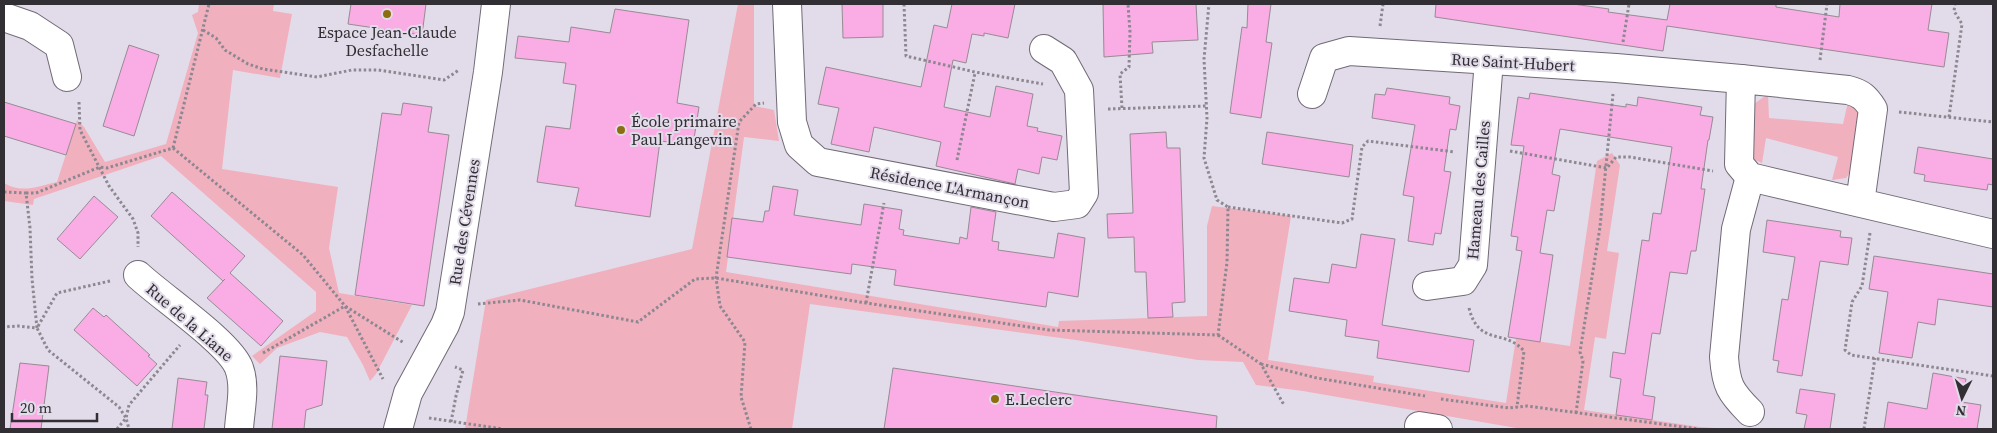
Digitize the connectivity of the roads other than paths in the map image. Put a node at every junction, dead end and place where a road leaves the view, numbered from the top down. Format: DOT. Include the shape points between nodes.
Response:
graph roads {
  1 [pos="496,4"];
  2 [pos="787,4"];
  3 [pos="4,17"];
  4 [pos="1044,48"];
  5 [pos="1489,60"];
  6 [pos="68,76"];
  7 [pos="1741,79"];
  8 [pos="1312,94"];
  9 [pos="1750,177"];
  10 [pos="1868,204"];
  11 [pos="1993,234"];
  12 [pos="138,275"];
  13 [pos="1427,286"];
  14 [pos="1750,412"];
  15 [pos="238,429"];
  16 [pos="398,429"];
  1 -- 16 [label="street, Rue des Cévennes" via="452,303 445,325 408,393"];
  2 -- 4 [label="street, Résidence L'Armançon" via="792,122 799,145 818,162 1054,207 1077,204 1084,193 1080,100 1063,61"];
  3 -- 6 [label="street" via="30,26 59,45"];
  5 -- 7 [label="street, Rue Saint-Hubert"];
  5 -- 8 [label="street, Rue Saint-Hubert" via="1349,52 1324,58"];
  5 -- 13 [label="street, Hameau des Cailles" via="1473,265 1463,281"];
  7 -- 9 [label="street" via="1739,164"];
  7 -- 10 [label="street, Rue Saint-Hubert" via="1816,86 1859,93 1867,99 1873,109"];
  9 -- 10 [label="street"];
  9 -- 14 [label="street" via="1736,229 1724,357 1725,376 1734,396"];
  10 -- 11 [label="street"];
  12 -- 15 [label="street, Rue de la Liane" via="228,352 239,368 242,389"];
}
